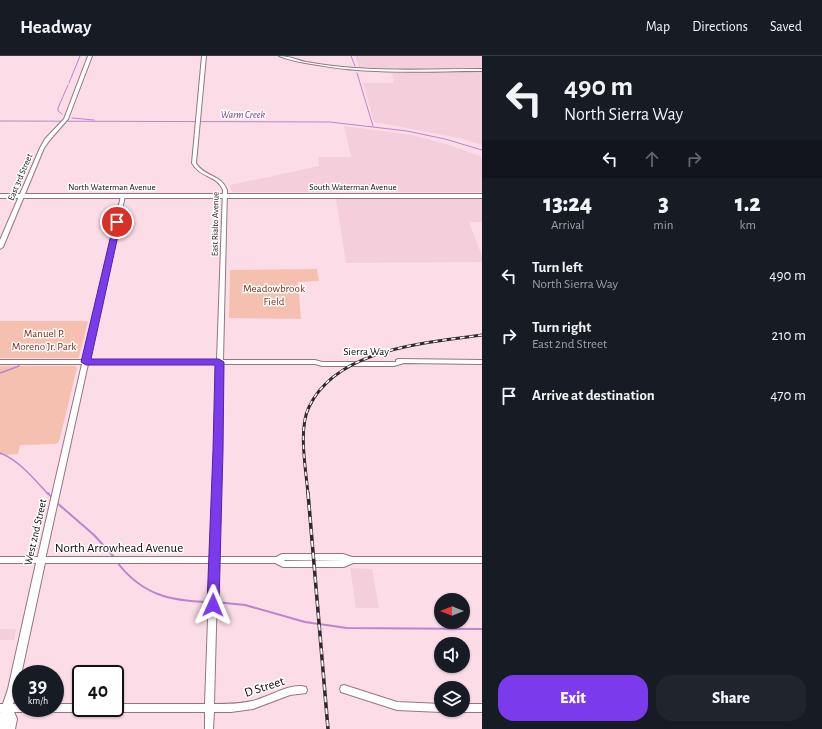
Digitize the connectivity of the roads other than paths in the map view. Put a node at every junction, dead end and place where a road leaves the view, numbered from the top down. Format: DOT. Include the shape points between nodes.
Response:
graph roads {
  1 [pos="90,56"];
  2 [pos="204,56"];
  3 [pos="281,56"];
  4 [pos="482,70"];
  5 [pos="0,196"];
  6 [pos="21,196"];
  7 [pos="123,196"];
  8 [pos="224,196"];
  9 [pos="482,196"];
  10 [pos="0,248"];
  11 [pos="0,362"];
  12 [pos="86,362"];
  13 [pos="219,362"];
  14 [pos="482,362"];
  15 [pos="0,560"];
  16 [pos="41,560"];
  17 [pos="214,560"];
  18 [pos="482,560"];
  19 [pos="344,689"];
  20 [pos="302,690"];
  21 [pos="4,708"];
  22 [pos="64,708"];
  23 [pos="210,708"];
  24 [pos="434,708"];
  25 [pos="470,708"];
  26 [pos="482,708"];
  27 [pos="0,729"];
  28 [pos="10,729"];
  29 [pos="209,729"];
  1 -- 6 [label="main road, East 3rd Street" via="65,121 43,145"];
  2 -- 8 [label="street, East Rialto Avenue" via="194,166 223,184"];
  3 -- 4 [label="street" via="312,64 350,69"];
  5 -- 6 [label="main road, North Waterman Avenue"];
  6 -- 7 [label="main road, North Waterman Avenue"];
  6 -- 10 [label="main road, East 3rd Street"];
  7 -- 8 [label="main road, North Waterman Avenue"];
  7 -- 12 [label="street, West 2nd Street"];
  8 -- 9 [label="main road, South Waterman Avenue"];
  8 -- 13 [label="street, East Rialto Avenue"];
  11 -- 12 [label="street, Sierra Way"];
  12 -- 13 [label="street, Sierra Way"];
  12 -- 16 [label="street, West 2nd Street"];
  13 -- 14 [label="street, Sierra Way"];
  13 -- 17 [label="street, East Rialto Avenue"];
  15 -- 16 [label="main road, North Arrowhead Avenue"];
  16 -- 17 [label="main road, North Arrowhead Avenue"];
  16 -- 21 [label="main road, West 2nd Street"];
  17 -- 18 [label="main road, North Arrowhead Avenue" via="277,560 283,564 344,564 352,560"];
  17 -- 23 [label="street, East Rialto Avenue"];
  19 -- 24 [label="street" via="397,706"];
  20 -- 23 [label="street, D Street" via="290,691 253,705"];
  21 -- 27 [label="main road, West 2nd Street"];
  21 -- 28 [label="main road, West 2nd Street" via="12,719"];
  22 -- 23 [label="street, D Street"];
  23 -- 29 [label="street, East Rialto Avenue"];
  25 -- 26 [label="street"];
}
